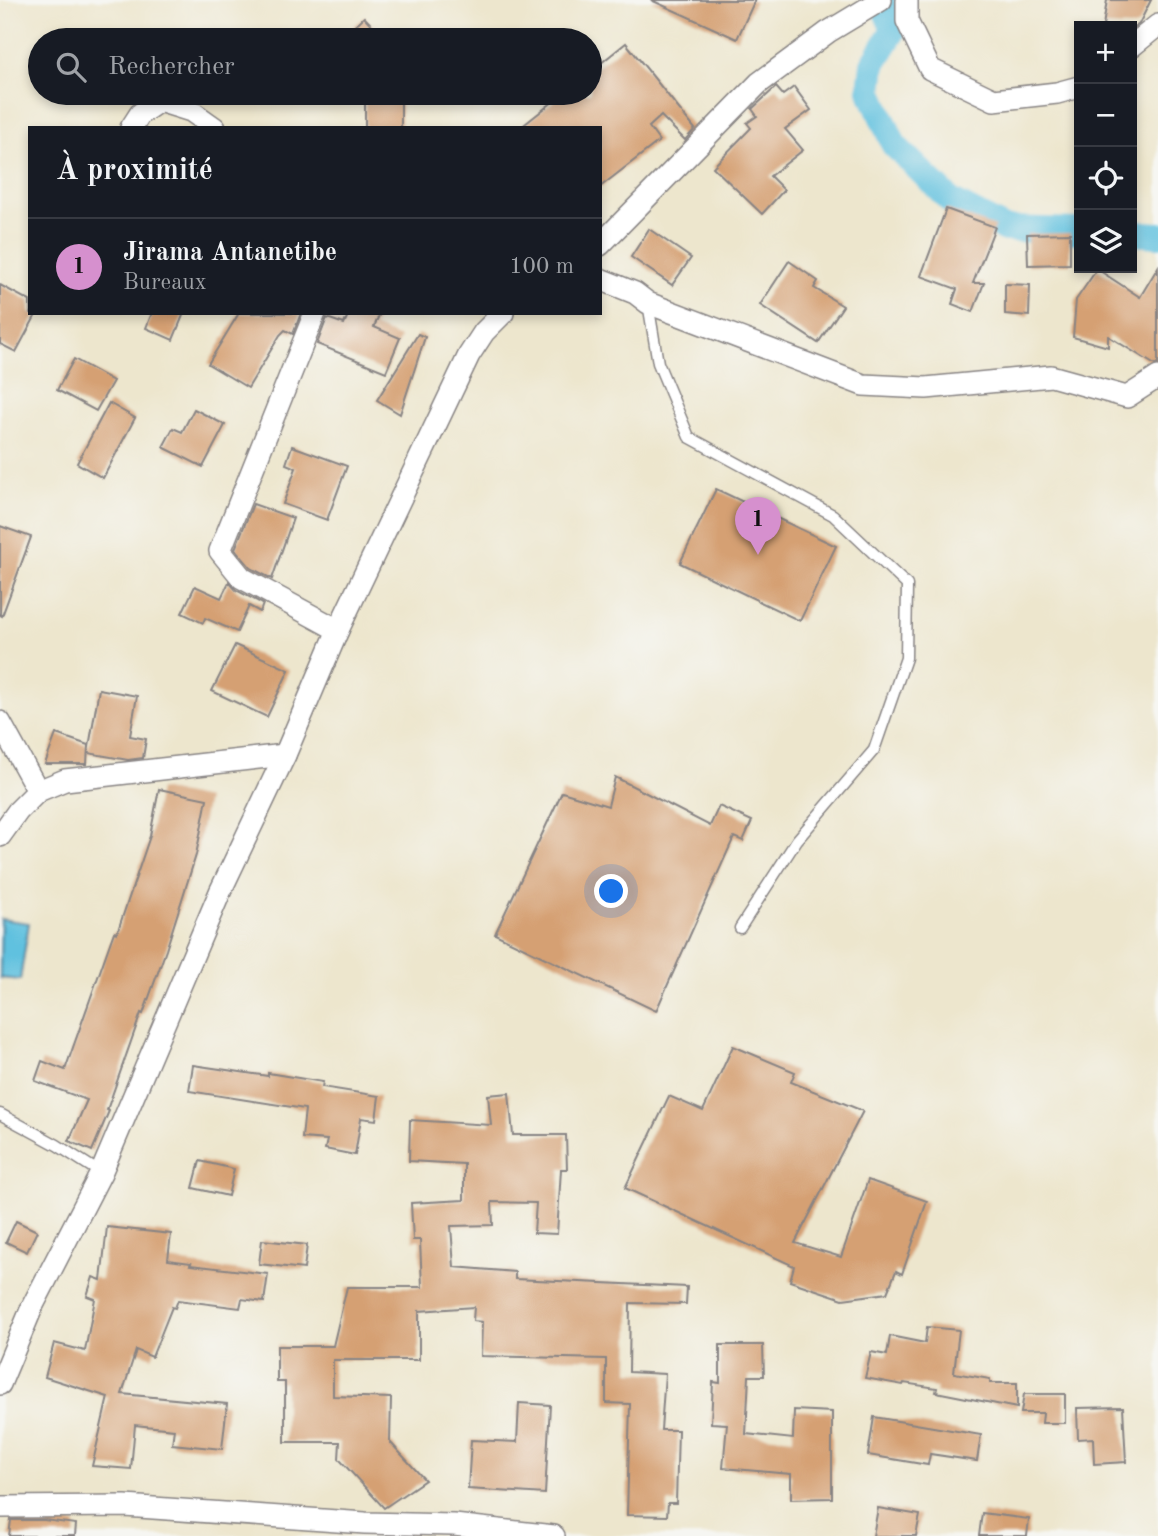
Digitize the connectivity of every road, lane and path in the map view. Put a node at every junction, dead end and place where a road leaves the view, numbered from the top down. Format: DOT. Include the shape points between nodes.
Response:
graph roads {
  1 [pos="881,0"];
  2 [pos="907,0"];
  3 [pos="1158,25"];
  4 [pos="1137,42"];
  5 [pos="1074,88"];
  6 [pos="153,105"];
  7 [pos="172,105"];
  8 [pos="132,126"];
  9 [pos="212,126"];
  10 [pos="602,242"];
  11 [pos="602,280"];
  12 [pos="648,303"];
  13 [pos="314,315"];
  14 [pos="501,315"];
  15 [pos="1158,377"];
  16 [pos="338,630"];
  17 [pos="0,722"];
  18 [pos="285,755"];
  19 [pos="38,790"];
  20 [pos="0,836"];
  21 [pos="740,928"];
  22 [pos="0,1114"];
  23 [pos="101,1173"];
  24 [pos="0,1384"];
  25 [pos="0,1507"];
  26 [pos="554,1536"];
  1 -- 10 [label="street" via="759,83"];
  2 -- 5 [label="street" via="907,21 930,69 994,100"];
  3 -- 4 [label="street"];
  6 -- 8 [label="street"];
  7 -- 9 [label="street" via="191,111"];
  11 -- 12 [label="street"];
  12 -- 15 [label="street" via="863,385 926,388 1051,376 1127,397"];
  12 -- 21 [label="lane" via="658,363 690,437 833,515 906,585 906,658 874,750 797,840"];
  13 -- 16 [label="street" via="220,551 242,578"];
  14 -- 16 [label="street" via="469,355"];
  16 -- 18 [label="street"];
  17 -- 19 [label="street"];
  18 -- 19 [label="street" via="65,780"];
  18 -- 23 [label="street" via="220,892"];
  19 -- 20 [label="street"];
  22 -- 23 [label="lane"];
  23 -- 24 [label="street" via="33,1305"];
  25 -- 26 [label="street" via="125,1506 454,1525"];
}
